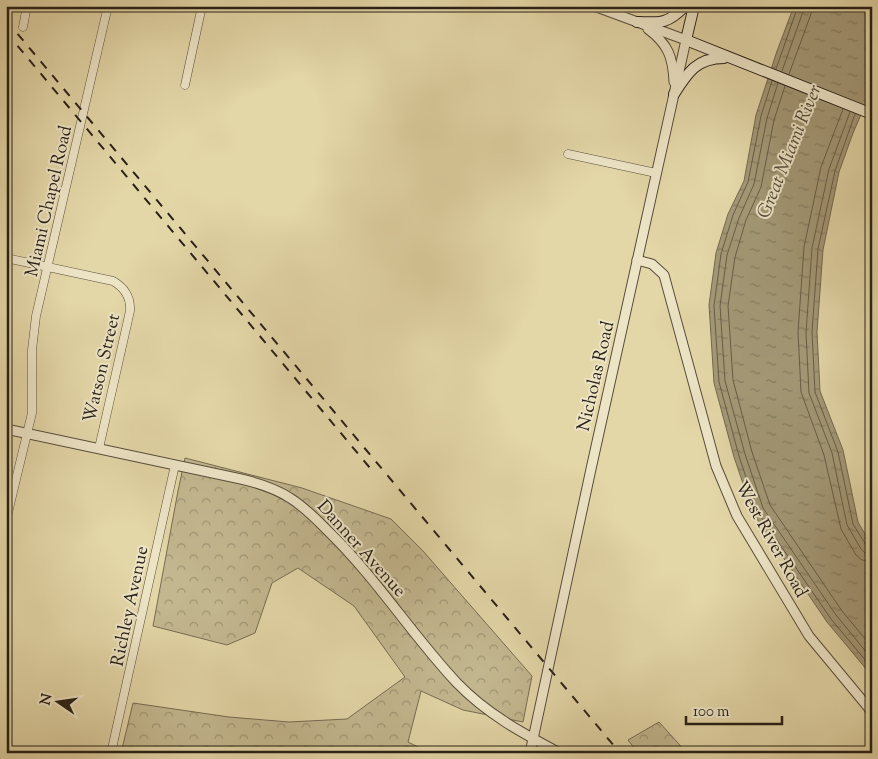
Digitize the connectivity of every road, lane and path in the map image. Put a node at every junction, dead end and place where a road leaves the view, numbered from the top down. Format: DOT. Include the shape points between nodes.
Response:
graph roads {
  1 [pos="27,6"];
  2 [pos="108,6"];
  3 [pos="202,6"];
  4 [pos="594,6"];
  5 [pos="684,6"];
  6 [pos="694,6"];
  7 [pos="637,22"];
  8 [pos="23,27"];
  9 [pos="686,40"];
  10 [pos="710,55"];
  11 [pos="185,84"];
  12 [pos="674,94"];
  13 [pos="872,114"];
  14 [pos="568,154"];
  15 [pos="656,173"];
  16 [pos="6,258"];
  17 [pos="637,260"];
  18 [pos="48,267"];
  19 [pos="6,429"];
  20 [pos="28,433"];
  21 [pos="99,448"];
  22 [pos="175,465"];
  23 [pos="6,521"];
  24 [pos="872,712"];
  25 [pos="533,739"];
  26 [pos="111,753"];
  27 [pos="530,753"];
  28 [pos="560,753"];
  1 -- 8 [label="street"];
  2 -- 18 [label="street, Miami Chapel Road"];
  3 -- 11 [label="street"];
  4 -- 7 [label="street"];
  5 -- 7 [label="main road" via="670,20"];
  6 -- 9 [label="main road, Nicholas Road"];
  7 -- 9 [label="street"];
  7 -- 12 [label="street" via="652,32 668,50"];
  9 -- 10 [label="main road"];
  9 -- 12 [label="street, Nicholas Road"];
  10 -- 12 [label="main road" via="693,68"];
  10 -- 13 [label="main road" via="732,58"];
  12 -- 15 [label="street, Nicholas Road"];
  14 -- 15 [label="street"];
  15 -- 17 [label="street, Nicholas Road"];
  16 -- 18 [label="street"];
  17 -- 24 [label="street, West River Road" via="652,264 664,275 716,466 737,516 809,636"];
  17 -- 25 [label="street, Nicholas Road"];
  18 -- 20 [label="street, Miami Chapel Road" via="33,338 33,405"];
  18 -- 21 [label="street, Watson Street" via="113,281 127,294 130,303"];
  19 -- 20 [label="street, Danner Avenue"];
  20 -- 21 [label="street, Danner Avenue"];
  20 -- 23 [label="street, Miami Chapel Road"];
  21 -- 22 [label="street, Danner Avenue"];
  22 -- 25 [label="street, Danner Avenue" via="252,482 296,502 360,564 457,682 489,711"];
  22 -- 26 [label="street, Richley Avenue"];
  25 -- 27 [label="street, Nicholas Road"];
  25 -- 28 [label="street, Danner Avenue"];
}
